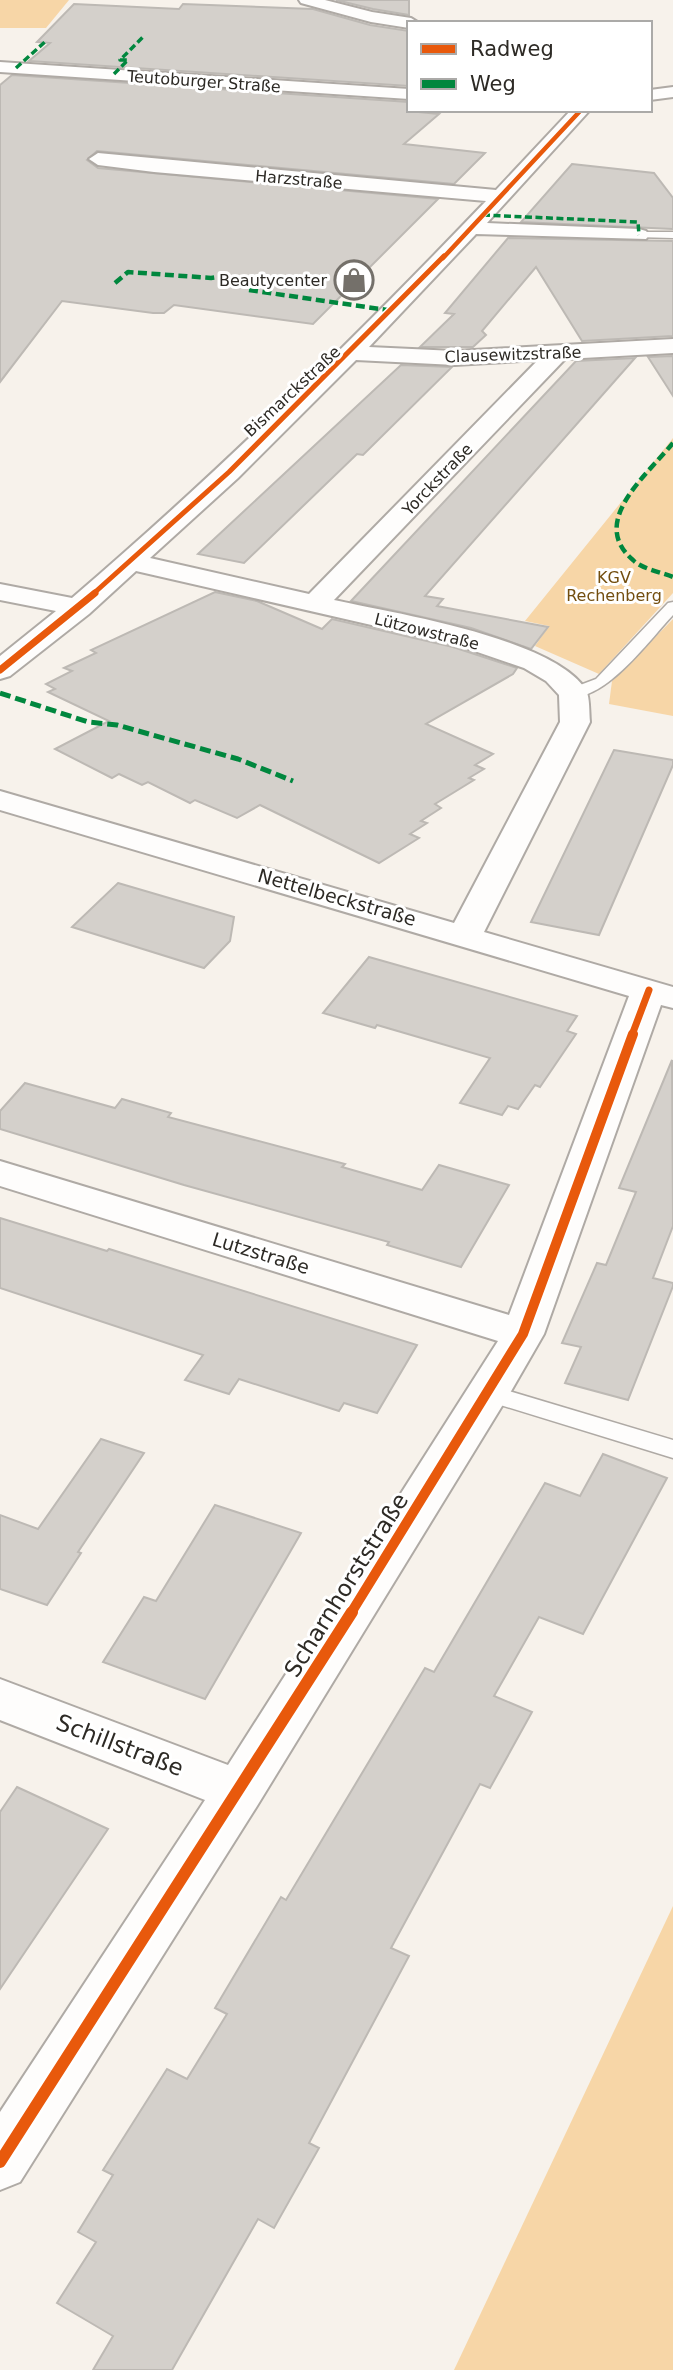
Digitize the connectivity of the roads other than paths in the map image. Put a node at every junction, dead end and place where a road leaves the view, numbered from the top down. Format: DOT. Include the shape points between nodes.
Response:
graph roads {
  1 [pos="307,0"];
  2 [pos="407,22"];
  3 [pos="0,67"];
  4 [pos="673,92"];
  5 [pos="407,94"];
  6 [pos="652,95"];
  7 [pos="579,112"];
  8 [pos="98,159"];
  9 [pos="501,196"];
  10 [pos="470,229"];
  11 [pos="639,235"];
  12 [pos="673,235"];
  13 [pos="673,346"];
  14 [pos="353,353"];
  15 [pos="558,353"];
  16 [pos="131,562"];
  17 [pos="0,592"];
  18 [pos="315,604"];
  19 [pos="673,606"];
  20 [pos="79,608"];
  21 [pos="0,670"];
  22 [pos="573,693"];
  23 [pos="0,800"];
  24 [pos="466,935"];
  25 [pos="661,994"];
  26 [pos="0,1173"];
  27 [pos="523,1334"];
  28 [pos="489,1393"];
  29 [pos="673,1449"];
  30 [pos="0,1699"];
  31 [pos="239,1791"];
  32 [pos="0,2162"];
  1 -- 2 [label="street"];
  3 -- 5 [label="street, Teutoburger Straße"];
  4 -- 6 [label="street"];
  7 -- 9 [label="street, Bismarckstraße"];
  8 -- 9 [label="street, Harzstraße"];
  9 -- 10 [label="street, Bismarckstraße"];
  10 -- 11 [label="street"];
  10 -- 14 [label="street, Bismarckstraße"];
  11 -- 12 [label="lane"];
  13 -- 15 [label="street, Clausewitzstraße"];
  14 -- 15 [label="street, Clausewitzstraße" via="455,358"];
  14 -- 16 [label="street, Bismarckstraße"];
  15 -- 18 [label="street, Yorckstraße"];
  16 -- 18 [label="street, Lützowstraße"];
  16 -- 20 [label="street, Bismarckstraße"];
  17 -- 20 [label="street"];
  18 -- 22 [label="street, Lützowstraße" via="462,637 534,663 556,675"];
  19 -- 22 [label="lane" via="602,682"];
  20 -- 21 [label="street, Bismarckstraße"];
  22 -- 24 [label="street" via="575,722"];
  23 -- 24 [label="street, Nettelbeckstraße"];
  24 -- 25 [label="street, Nettelbeckstraße"];
  25 -- 27 [label="street, Scharnhorststraße"];
  26 -- 27 [label="street, Lutzstraße"];
  27 -- 28 [label="street, Scharnhorststraße"];
  28 -- 29 [label="lane"];
  28 -- 31 [label="street, Scharnhorststraße"];
  30 -- 31 [label="street, Schillstraße"];
  31 -- 32 [label="street, Scharnhorststraße"];
}
